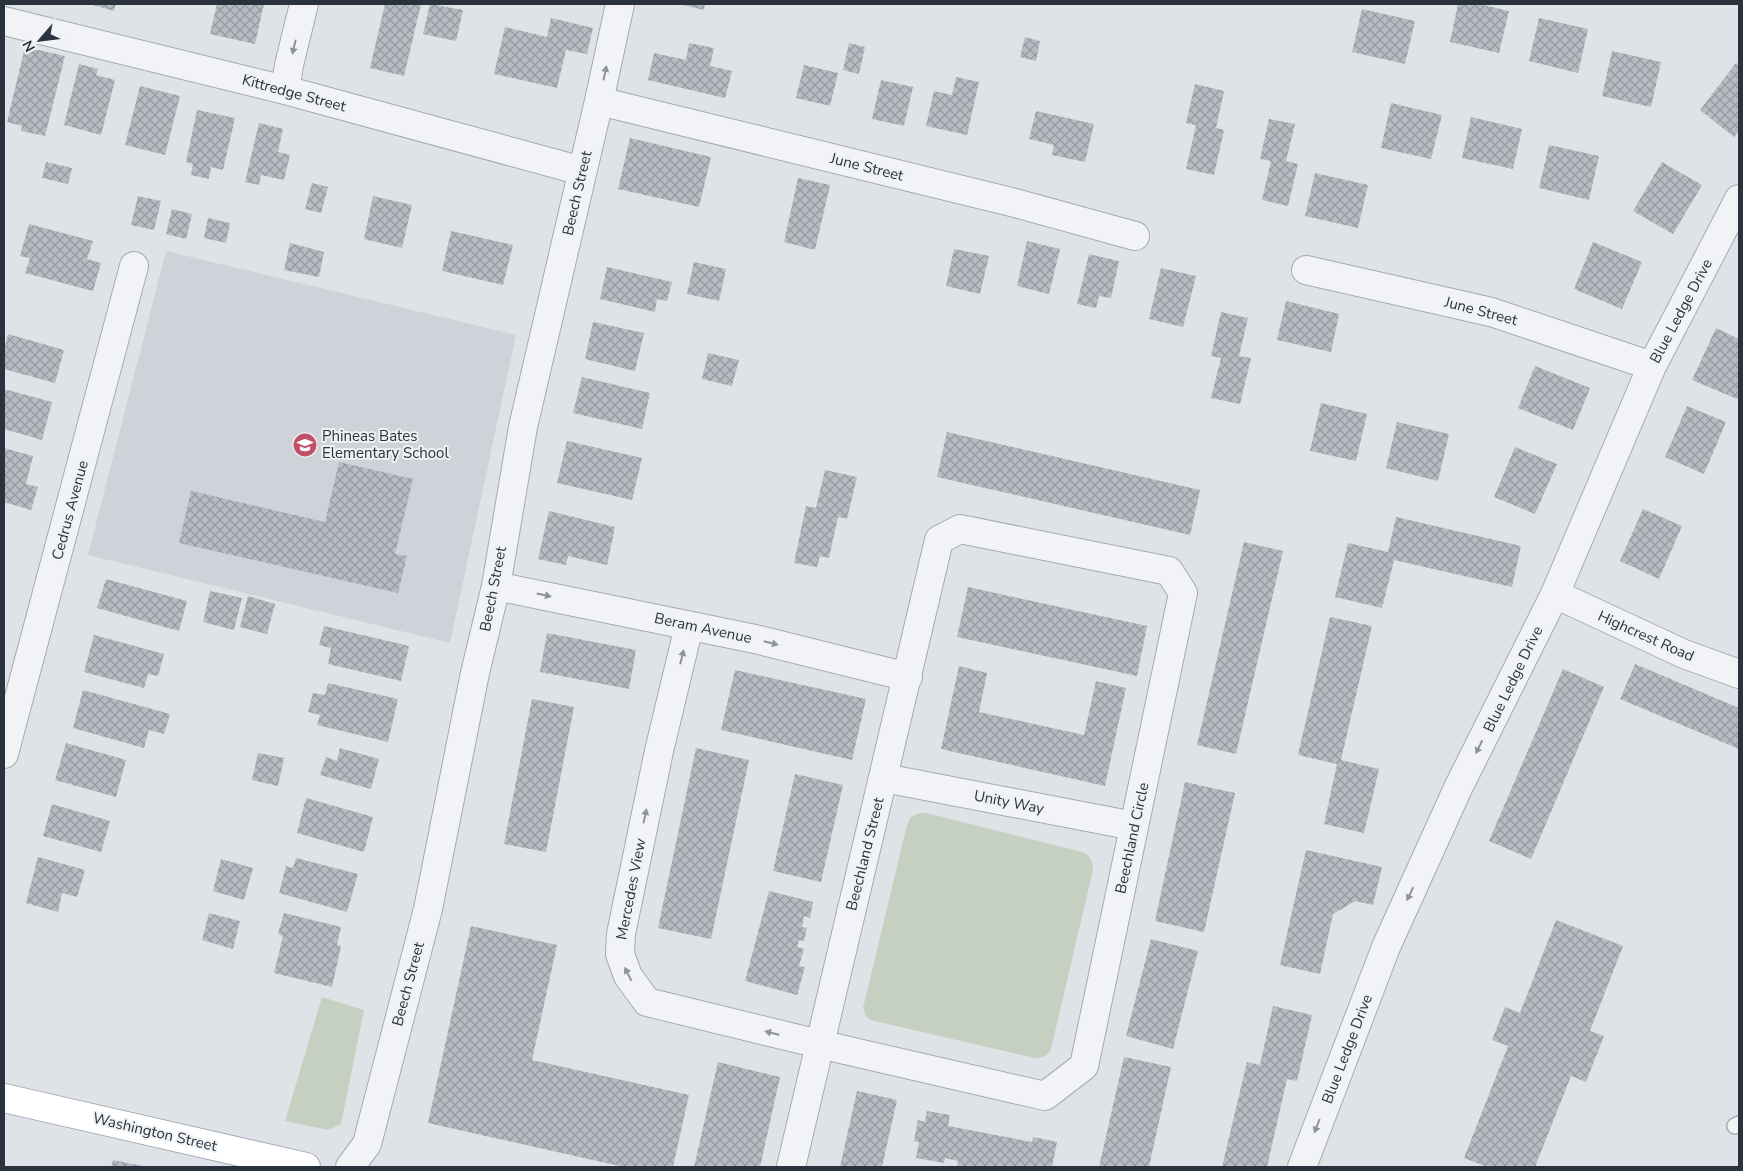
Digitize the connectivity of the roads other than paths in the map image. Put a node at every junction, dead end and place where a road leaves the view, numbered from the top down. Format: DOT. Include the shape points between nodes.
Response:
graph roads {
  1 [pos="304,4"];
  2 [pos="620,4"];
  3 [pos="4,20"];
  4 [pos="285,90"];
  5 [pos="599,101"];
  6 [pos="582,171"];
  7 [pos="1739,199"];
  8 [pos="1135,236"];
  9 [pos="134,266"];
  10 [pos="1306,270"];
  11 [pos="1652,366"];
  12 [pos="940,540"];
  13 [pos="496,586"];
  14 [pos="1555,594"];
  15 [pos="689,626"];
  16 [pos="1739,674"];
  17 [pos="908,677"];
  18 [pos="4,754"];
  19 [pos="884,778"];
  20 [pos="1134,826"];
  21 [pos="819,1044"];
  22 [pos="4,1098"];
  23 [pos="306,1167"];
  24 [pos="350,1167"];
  25 [pos="792,1167"];
  26 [pos="1302,1167"];
  1 -- 4 [label="street, one-way"];
  5 -- 2 [label="street, Beech Street, one-way"];
  3 -- 4 [label="street, Kittredge Street"];
  4 -- 6 [label="street, Kittredge Street"];
  5 -- 6 [label="street, Beech Street"];
  5 -- 8 [label="street, June Street" via="1015,203"];
  6 -- 13 [label="street, Beech Street" via="523,427"];
  7 -- 11 [label="street, Blue Ledge Drive"];
  9 -- 18 [label="street, Cedrus Avenue"];
  10 -- 11 [label="street, June Street" via="1492,312"];
  11 -- 14 [label="street, Blue Ledge Drive"];
  12 -- 17 [label="street, Beechland Street"];
  12 -- 20 [label="street, Beechland Circle" via="960,529 1170,571 1183,593"];
  13 -- 15 [label="street, Beram Avenue, one-way"];
  13 -- 24 [label="street, Beech Street" via="475,673 428,909 367,1144"];
  14 -- 16 [label="street, Highcrest Road" via="1684,654"];
  14 -- 26 [label="street, Blue Ledge Drive, one-way" via="1458,788 1386,947"];
  15 -- 17 [label="street, Beram Avenue, one-way"];
  21 -- 15 [label="street, Mercedes View, one-way" via="647,1002 628,976 620,954 621,934 659,751"];
  17 -- 19 [label="street, Beechland Street"];
  19 -- 20 [label="street, Unity Way"];
  19 -- 21 [label="street, Beechland Street"];
  20 -- 21 [label="street, Beechland Circle" via="1084,1066 1044,1096"];
  21 -- 25 [label="street, Beechland Street"];
  22 -- 23 [label="main road, Washington Street"];
}
